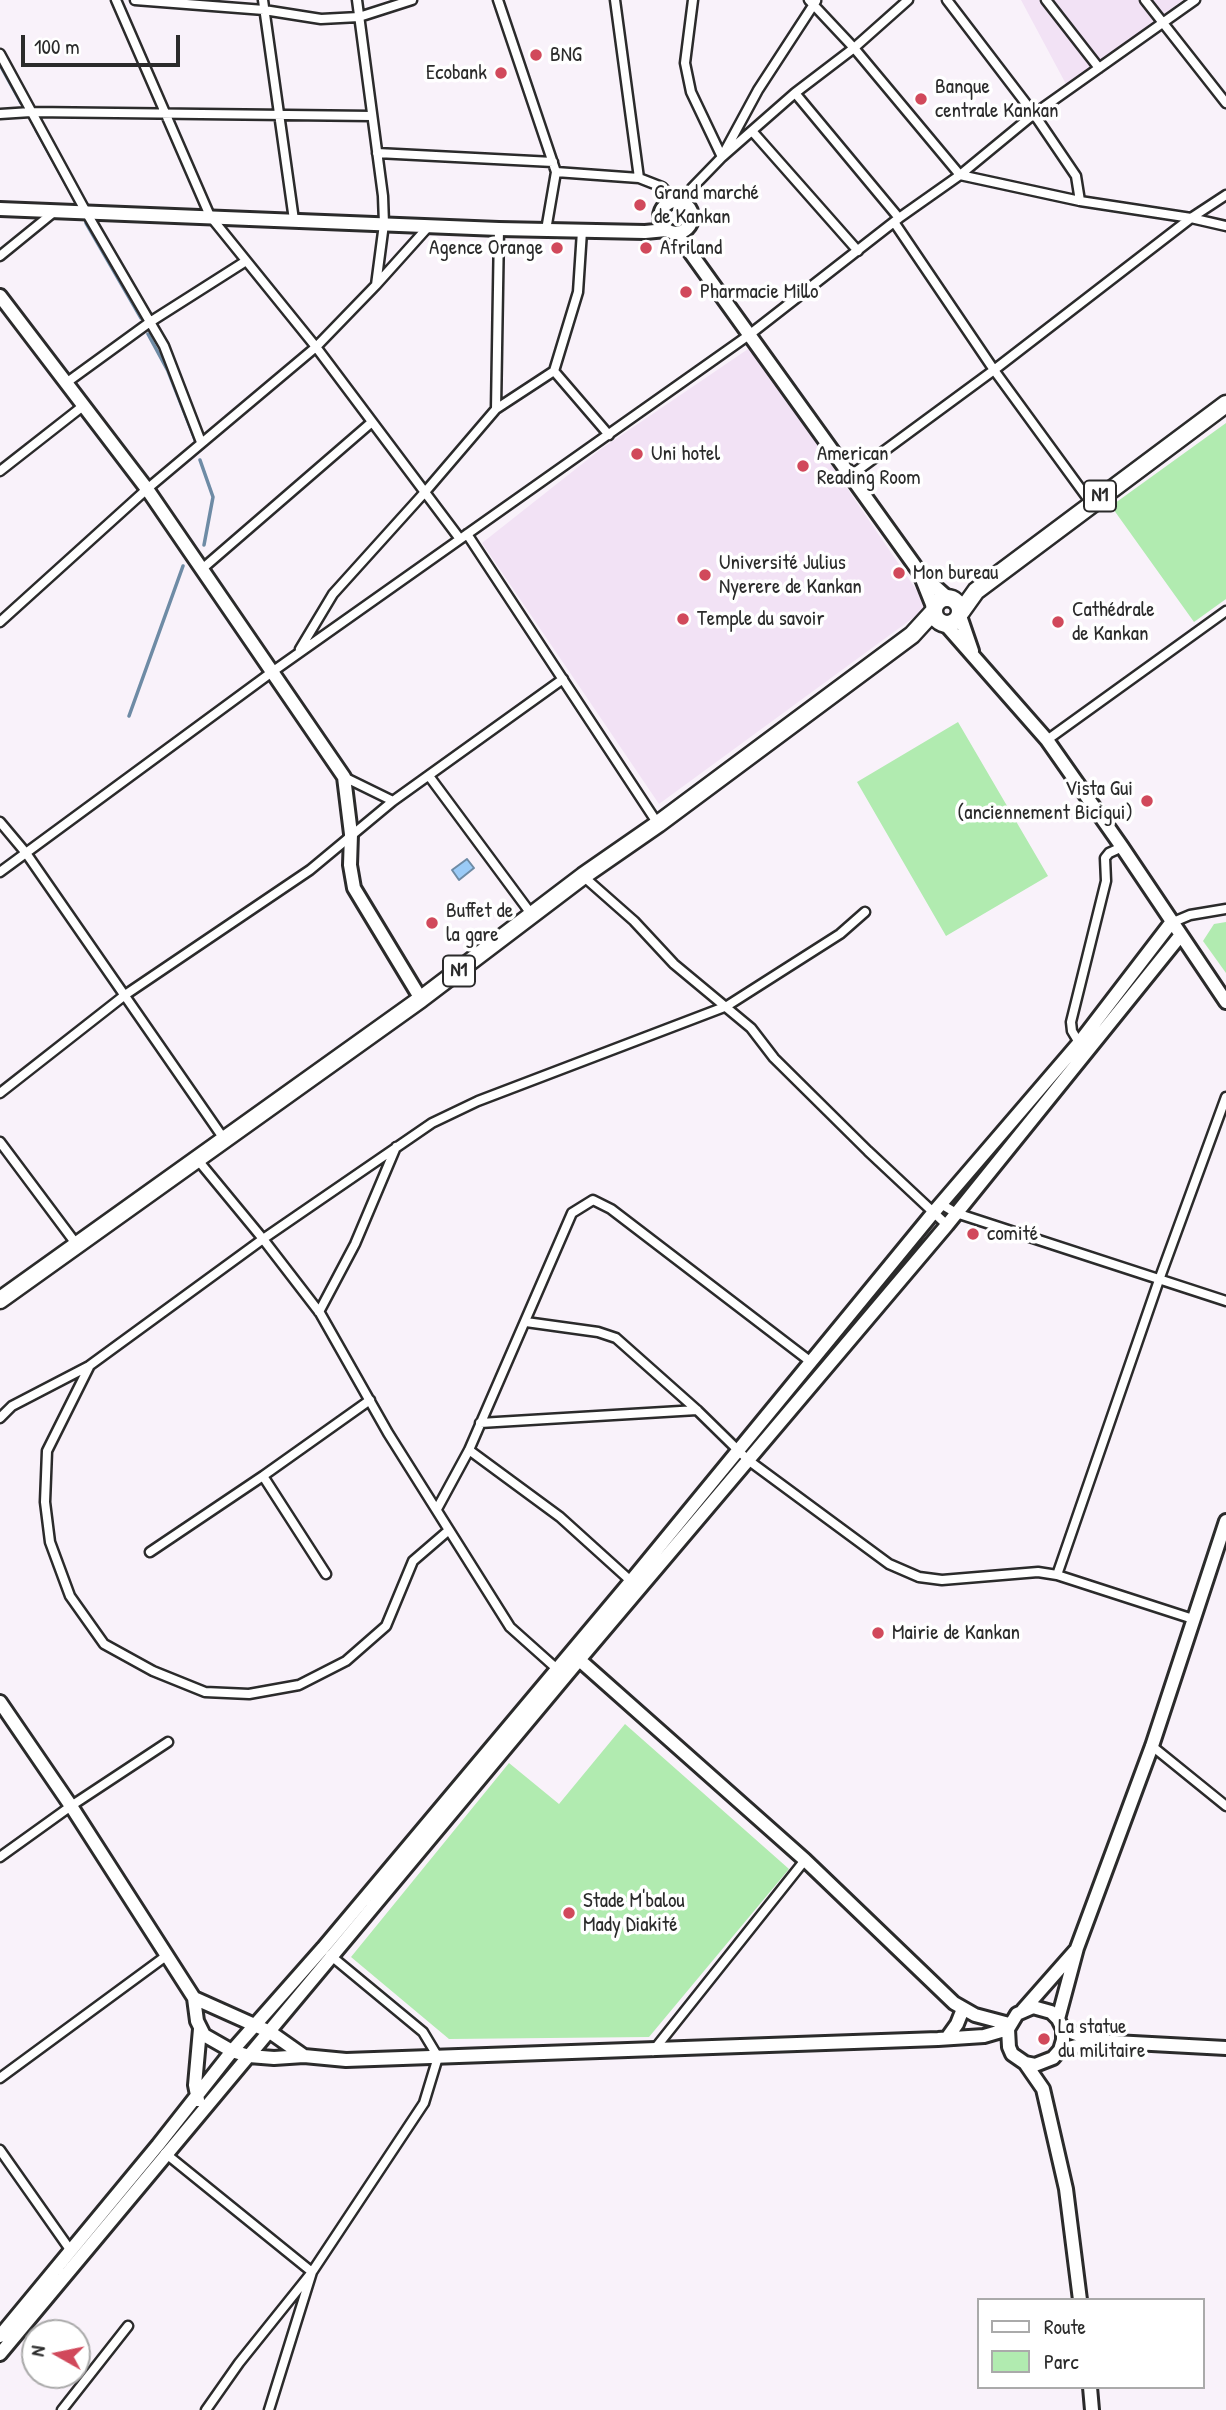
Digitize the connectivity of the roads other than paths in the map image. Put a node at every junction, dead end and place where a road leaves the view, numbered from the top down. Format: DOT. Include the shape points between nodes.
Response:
graph roads {
  1 [pos="116,0"];
  2 [pos="135,0"];
  3 [pos="263,0"];
  4 [pos="357,0"];
  5 [pos="412,0"];
  6 [pos="498,0"];
  7 [pos="615,0"];
  8 [pos="693,0"];
  9 [pos="908,0"];
  10 [pos="947,0"];
  11 [pos="1046,0"];
  12 [pos="1145,0"];
  13 [pos="1195,0"];
  14 [pos="813,1"];
  15 [pos="264,10"];
  16 [pos="359,17"];
  17 [pos="1163,22"];
  18 [pos="854,48"];
  19 [pos="0,54"];
  20 [pos="1099,68"];
  21 [pos="795,93"];
  22 [pos="1226,103"];
  23 [pos="31,112"];
  24 [pos="0,114"];
  25 [pos="1034,114"];
  26 [pos="165,115"];
  27 [pos="281,116"];
  28 [pos="372,116"];
  29 [pos="752,131"];
  30 [pos="377,153"];
  31 [pos="722,157"];
  32 [pos="555,167"];
  33 [pos="960,175"];
  34 [pos="639,178"];
  35 [pos="1226,195"];
  36 [pos="1080,201"];
  37 [pos="681,203"];
  38 [pos="0,209"];
  39 [pos="54,212"];
  40 [pos="86,212"];
  41 [pos="210,216"];
  42 [pos="1191,218"];
  43 [pos="294,220"];
  44 [pos="897,220"];
  45 [pos="384,224"];
  46 [pos="429,226"];
  47 [pos="1226,226"];
  48 [pos="499,229"];
  49 [pos="546,230"];
  50 [pos="582,231"];
  51 [pos="671,232"];
  52 [pos="858,251"];
  53 [pos="0,256"];
  54 [pos="246,261"];
  55 [pos="376,285"];
  56 [pos="0,296"];
  57 [pos="150,322"];
  58 [pos="749,335"];
  59 [pos="316,347"];
  60 [pos="994,370"];
  61 [pos="554,371"];
  62 [pos="66,383"];
  63 [pos="1226,404"];
  64 [pos="83,406"];
  65 [pos="496,409"];
  66 [pos="372,422"];
  67 [pos="609,435"];
  68 [pos="201,442"];
  69 [pos="0,471"];
  70 [pos="850,476"];
  71 [pos="147,489"];
  72 [pos="425,492"];
  73 [pos="1091,503"];
  74 [pos="464,537"];
  75 [pos="202,569"];
  76 [pos="920,573"];
  77 [pos="976,590"];
  78 [pos="949,598"];
  79 [pos="1226,611"];
  80 [pos="946,616"];
  81 [pos="0,622"];
  82 [pos="297,654"];
  83 [pos="272,672"];
  84 [pos="563,679"];
  85 [pos="1047,740"];
  86 [pos="429,776"];
  87 [pos="344,778"];
  88 [pos="393,800"];
  89 [pos="0,822"];
  90 [pos="658,824"];
  91 [pos="351,834"];
  92 [pos="1122,847"];
  93 [pos="26,853"];
  94 [pos="0,872"];
  95 [pos="583,876"];
  96 [pos="1226,909"];
  97 [pos="865,912"];
  98 [pos="533,915"];
  99 [pos="1190,915"];
  100 [pos="1171,923"];
  101 [pos="1180,936"];
  102 [pos="125,995"];
  103 [pos="421,999"];
  104 [pos="1226,1002"];
  105 [pos="727,1006"];
  106 [pos="1079,1043"];
  107 [pos="1086,1055"];
  108 [pos="0,1093"];
  109 [pos="1226,1097"];
  110 [pos="224,1139"];
  111 [pos="0,1142"];
  112 [pos="396,1147"];
  113 [pos="197,1159"];
  114 [pos="937,1209"];
  115 [pos="956,1213"];
  116 [pos="947,1225"];
  117 [pos="263,1238"];
  118 [pos="77,1245"];
  119 [pos="1159,1280"];
  120 [pos="0,1300"];
  121 [pos="1226,1301"];
  122 [pos="319,1312"];
  123 [pos="526,1322"];
  124 [pos="811,1362"];
  125 [pos="89,1366"];
  126 [pos="370,1400"];
  127 [pos="697,1410"];
  128 [pos="0,1418"];
  129 [pos="480,1423"];
  130 [pos="469,1450"];
  131 [pos="743,1456"];
  132 [pos="263,1476"];
  133 [pos="437,1509"];
  134 [pos="1226,1521"];
  135 [pos="449,1530"];
  136 [pos="150,1552"];
  137 [pos="326,1574"];
  138 [pos="1057,1575"];
  139 [pos="636,1585"];
  140 [pos="1193,1619"];
  141 [pos="575,1656"];
  142 [pos="557,1669"];
  143 [pos="0,1702"];
  144 [pos="169,1742"];
  145 [pos="1152,1746"];
  146 [pos="71,1805"];
  147 [pos="1226,1806"];
  148 [pos="0,1857"];
  149 [pos="805,1860"];
  150 [pos="1077,1948"];
  151 [pos="328,1952"];
  152 [pos="166,1956"];
  153 [pos="194,1998"];
  154 [pos="963,2010"];
  155 [pos="1023,2010"];
  156 [pos="254,2024"];
  157 [pos="1060,2024"];
  158 [pos="1008,2026"];
  159 [pos="200,2029"];
  160 [pos="270,2032"];
  161 [pos="984,2036"];
  162 [pos="947,2038"];
  163 [pos="1096,2041"];
  164 [pos="1009,2047"];
  165 [pos="1226,2048"];
  166 [pos="232,2050"];
  167 [pos="653,2050"];
  168 [pos="1056,2054"];
  169 [pos="248,2056"];
  170 [pos="304,2056"];
  171 [pos="438,2057"];
  172 [pos="1025,2063"];
  173 [pos="0,2078"];
  174 [pos="1043,2088"];
  175 [pos="196,2097"];
  176 [pos="202,2110"];
  177 [pos="0,2150"];
  178 [pos="163,2150"];
  179 [pos="71,2251"];
  180 [pos="312,2272"];
  181 [pos="1080,2298"];
  182 [pos="128,2326"];
  183 [pos="0,2336"];
  184 [pos="0,2354"];
  185 [pos="1090,2389"];
  186 [pos="62,2410"];
  187 [pos="206,2410"];
  188 [pos="269,2410"];
  189 [pos="1092,2410"];
  1 -- 26 [label="street"];
  2 -- 15 [label="street"];
  3 -- 15 [label="street"];
  4 -- 16 [label="street"];
  5 -- 16 [label="street"];
  6 -- 32 [label="street"];
  7 -- 34 [label="street"];
  8 -- 31 [label="street" via="685,63 691,92"];
  9 -- 18 [label="street"];
  10 -- 25 [label="street"];
  11 -- 20 [label="street"];
  12 -- 17 [label="street"];
  13 -- 17 [label="street"];
  14 -- 18 [label="street"];
  14 -- 31 [label="street"];
  15 -- 16 [label="street" via="321,19"];
  15 -- 27 [label="street"];
  16 -- 28 [label="street"];
  17 -- 20 [label="street"];
  17 -- 22 [label="street"];
  18 -- 21 [label="street"];
  18 -- 33 [label="street"];
  19 -- 23 [label="street"];
  20 -- 25 [label="street"];
  21 -- 29 [label="street"];
  21 -- 44 [label="street"];
  23 -- 24 [label="street"];
  23 -- 26 [label="street"];
  23 -- 40 [label="street"];
  25 -- 33 [label="street"];
  25 -- 36 [label="street" via="1076,176"];
  26 -- 27 [label="street"];
  26 -- 41 [label="street"];
  27 -- 28 [label="street"];
  27 -- 43 [label="street"];
  28 -- 30 [label="street"];
  29 -- 31 [label="street"];
  29 -- 52 [label="street"];
  30 -- 32 [label="street"];
  30 -- 45 [label="street"];
  31 -- 37 [label="street"];
  32 -- 34 [label="street"];
  32 -- 49 [label="street"];
  33 -- 36 [label="street"];
  33 -- 44 [label="street"];
  34 -- 37 [label="street" via="662,187"];
  35 -- 42 [label="street"];
  36 -- 42 [label="street"];
  37 -- 51 [label="main road" via="661,212 660,219"];
  37 -- 51 [label="main road" via="691,210 692,223 683,232"];
  38 -- 39 [label="main road"];
  39 -- 40 [label="main road"];
  39 -- 53 [label="street"];
  40 -- 41 [label="main road"];
  40 -- 57 [label="street"];
  41 -- 43 [label="main road"];
  41 -- 54 [label="street"];
  42 -- 47 [label="street"];
  42 -- 60 [label="street"];
  43 -- 45 [label="main road"];
  44 -- 52 [label="street"];
  44 -- 60 [label="street"];
  45 -- 46 [label="main road"];
  45 -- 55 [label="street"];
  46 -- 48 [label="main road"];
  46 -- 55 [label="street"];
  48 -- 49 [label="main road"];
  48 -- 65 [label="street"];
  49 -- 50 [label="main road"];
  50 -- 51 [label="main road"];
  50 -- 61 [label="street" via="578,292"];
  51 -- 58 [label="main road"];
  52 -- 58 [label="street"];
  54 -- 57 [label="street"];
  54 -- 59 [label="street"];
  55 -- 59 [label="street"];
  56 -- 62 [label="main road"];
  57 -- 62 [label="street"];
  57 -- 68 [label="street"];
  58 -- 67 [label="street"];
  58 -- 70 [label="main road"];
  59 -- 66 [label="street"];
  59 -- 68 [label="street"];
  60 -- 70 [label="street"];
  60 -- 73 [label="street"];
  61 -- 65 [label="street"];
  61 -- 67 [label="street"];
  62 -- 64 [label="main road"];
  63 -- 73 [label="highway, N1"];
  64 -- 69 [label="street"];
  64 -- 71 [label="main road"];
  65 -- 72 [label="street"];
  66 -- 72 [label="street"];
  66 -- 75 [label="street"];
  67 -- 74 [label="street"];
  68 -- 71 [label="street"];
  70 -- 76 [label="main road"];
  71 -- 75 [label="main road"];
  71 -- 81 [label="street"];
  72 -- 74 [label="street"];
  72 -- 82 [label="street" via="333,594"];
  73 -- 77 [label="highway, N1"];
  74 -- 82 [label="street"];
  74 -- 84 [label="street"];
  75 -- 83 [label="main road"];
  76 -- 78 [label="main road"];
  76 -- 80 [label="main road"];
  77 -- 78 [label="highway, N1"];
  77 -- 80 [label="highway, N1"];
  78 -- 80 [label="highway" via="958,603"];
  79 -- 85 [label="street"];
  80 -- 85 [label="main road" via="956,638"];
  80 -- 90 [label="highway, N1" via="912,635"];
  82 -- 83 [label="street"];
  83 -- 87 [label="main road"];
  83 -- 93 [label="street"];
  84 -- 86 [label="street"];
  84 -- 90 [label="street"];
  85 -- 92 [label="main road"];
  86 -- 88 [label="street"];
  86 -- 98 [label="street"];
  87 -- 88 [label="street"];
  87 -- 91 [label="main road"];
  88 -- 91 [label="street"];
  89 -- 93 [label="street"];
  90 -- 95 [label="highway, N1"];
  91 -- 102 [label="street" via="310,870"];
  91 -- 103 [label="main road" via="354,888"];
  92 -- 100 [label="main road"];
  92 -- 106 [label="street" via="1109,853 1104,864 1106,881 1071,1022"];
  93 -- 94 [label="street"];
  93 -- 102 [label="street"];
  95 -- 98 [label="highway, N1"];
  95 -- 105 [label="street" via="634,920 674,964"];
  96 -- 99 [label="street"];
  97 -- 105 [label="street" via="840,934"];
  98 -- 103 [label="highway, N1"];
  99 -- 100 [label="street"];
  99 -- 101 [label="street"];
  100 -- 101 [label="main road"];
  100 -- 106 [label="main road"];
  101 -- 104 [label="main road"];
  101 -- 107 [label="main road"];
  102 -- 108 [label="street"];
  102 -- 110 [label="street"];
  103 -- 110 [label="highway, N1"];
  105 -- 112 [label="street" via="478,1101"];
  105 -- 114 [label="street" via="774,1058"];
  106 -- 107 [label="street"];
  106 -- 114 [label="main road"];
  107 -- 115 [label="main road"];
  109 -- 119 [label="street"];
  110 -- 113 [label="highway, N1"];
  111 -- 118 [label="street"];
  112 -- 117 [label="street"];
  112 -- 122 [label="street" via="355,1244"];
  113 -- 117 [label="street"];
  113 -- 118 [label="highway, N1"];
  114 -- 115 [label="street"];
  114 -- 116 [label="street"];
  114 -- 124 [label="main road"];
  115 -- 116 [label="main road"];
  115 -- 119 [label="street"];
  116 -- 131 [label="main road"];
  117 -- 122 [label="street"];
  117 -- 125 [label="street"];
  118 -- 120 [label="highway, N1"];
  119 -- 121 [label="street"];
  119 -- 138 [label="street"];
  122 -- 126 [label="street"];
  123 -- 124 [label="street" via="572,1213 593,1200 611,1209"];
  123 -- 127 [label="street" via="616,1338"];
  123 -- 129 [label="street"];
  124 -- 131 [label="main road"];
  125 -- 128 [label="street" via="12,1406"];
  125 -- 135 [label="street" via="47,1451 45,1502 50,1542 70,1596 104,1644 153,1671 205,1692 249,1694 299,1685 346,1661 386,1626 413,1561"];
  126 -- 132 [label="street"];
  126 -- 133 [label="street"];
  127 -- 129 [label="street"];
  127 -- 131 [label="street"];
  129 -- 130 [label="street"];
  130 -- 133 [label="street"];
  130 -- 139 [label="street" via="560,1517"];
  131 -- 138 [label="street" via="889,1564 919,1577"];
  131 -- 139 [label="main road"];
  132 -- 136 [label="street"];
  132 -- 137 [label="street"];
  133 -- 135 [label="street"];
  134 -- 140 [label="main road"];
  135 -- 142 [label="street" via="510,1627"];
  138 -- 140 [label="street"];
  139 -- 141 [label="main road"];
  140 -- 145 [label="main road"];
  141 -- 142 [label="main road"];
  141 -- 149 [label="main road"];
  141 -- 151 [label="main road"];
  142 -- 151 [label="main road"];
  143 -- 146 [label="main road"];
  144 -- 146 [label="street"];
  145 -- 147 [label="street"];
  145 -- 150 [label="main road"];
  146 -- 148 [label="street"];
  146 -- 152 [label="main road"];
  149 -- 154 [label="main road"];
  149 -- 167 [label="street"];
  150 -- 155 [label="main road"];
  150 -- 157 [label="main road"];
  151 -- 156 [label="main road"];
  151 -- 160 [label="main road"];
  151 -- 171 [label="street" via="423,2032"];
  152 -- 153 [label="main road"];
  152 -- 173 [label="street"];
  153 -- 156 [label="main road"];
  153 -- 159 [label="main road"];
  154 -- 158 [label="main road"];
  154 -- 162 [label="main road"];
  155 -- 157 [label="main road" via="1042,2008"];
  155 -- 158 [label="main road"];
  156 -- 160 [label="main road"];
  156 -- 166 [label="main road"];
  157 -- 163 [label="main road"];
  157 -- 168 [label="main road" via="1063,2040"];
  158 -- 161 [label="main road"];
  158 -- 164 [label="main road"];
  159 -- 166 [label="main road" via="209,2040"];
  159 -- 175 [label="main road"];
  160 -- 169 [label="main road"];
  160 -- 170 [label="main road"];
  161 -- 162 [label="main road"];
  161 -- 164 [label="main road"];
  162 -- 167 [label="main road"];
  163 -- 165 [label="main road"];
  163 -- 168 [label="main road"];
  164 -- 172 [label="main road"];
  166 -- 169 [label="main road"];
  166 -- 175 [label="main road"];
  167 -- 171 [label="main road"];
  168 -- 172 [label="main road" via="1035,2065"];
  168 -- 174 [label="main road"];
  169 -- 170 [label="main road"];
  169 -- 176 [label="main road"];
  170 -- 171 [label="main road" via="346,2060"];
  171 -- 180 [label="street" via="424,2103"];
  172 -- 174 [label="main road"];
  174 -- 181 [label="main road" via="1066,2189"];
  175 -- 176 [label="main road"];
  175 -- 178 [label="main road"];
  176 -- 178 [label="main road"];
  177 -- 179 [label="street"];
  178 -- 179 [label="main road"];
  178 -- 180 [label="street"];
  178 -- 184 [label="main road"];
  179 -- 183 [label="main road"];
  180 -- 187 [label="street"];
  180 -- 188 [label="street"];
  182 -- 186 [label="street"];
  185 -- 189 [label="main road"];
}
